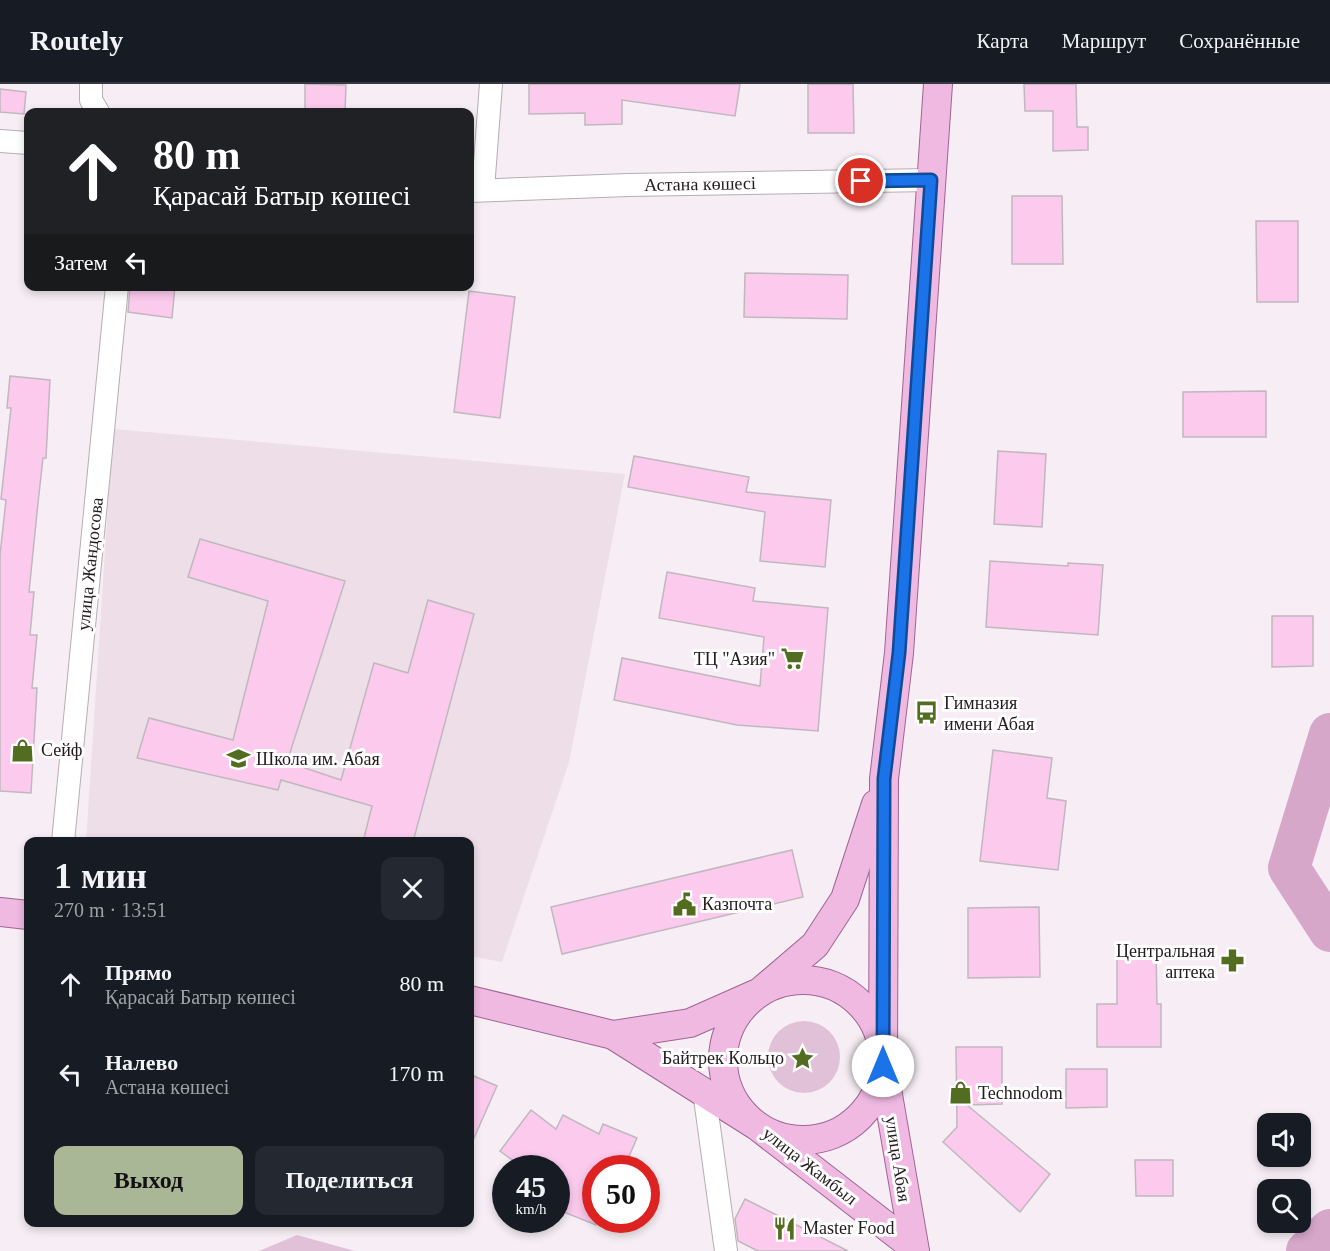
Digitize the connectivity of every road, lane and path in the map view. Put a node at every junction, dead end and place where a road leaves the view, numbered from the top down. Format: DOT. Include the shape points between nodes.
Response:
graph roads {
  1 [pos="91,84"];
  2 [pos="491,84"];
  3 [pos="938,84"];
  4 [pos="96,108"];
  5 [pos="0,141"];
  6 [pos="24,143"];
  7 [pos="931,180"];
  8 [pos="476,190"];
  9 [pos="117,291"];
  10 [pos="884,779"];
  11 [pos="63,837"];
  12 [pos="0,912"];
  13 [pos="24,915"];
  14 [pos="760,992"];
  15 [pos="474,1001"];
  16 [pos="613,1035"];
  17 [pos="883,1066"];
  18 [pos="704,1091"];
  19 [pos="757,1126"];
  20 [pos="913,1248"];
  21 [pos="726,1251"];
  1 -- 4 [label="street" via="91,100"];
  2 -- 8 [label="street"];
  3 -- 7 [label="main road"];
  5 -- 6 [label="street"];
  7 -- 8 [label="street, Астана көшесі"];
  7 -- 10 [label="main road" via="899,653"];
  9 -- 11 [label="street, улица Жандосова"];
  10 -- 14 [label="main road" via="845,898 815,945"];
  10 -- 17 [label="main road"];
  12 -- 13 [label="main road"];
  14 -- 16 [label="main road, улица Жамбыл" via="690,1023"];
  14 -- 17 [label="main road" via="783,982 809,980 833,986 855,999 871,1018 881,1041"];
  14 -- 19 [label="main road" via="740,1010 728,1032 723,1058 726,1084 738,1108"];
  15 -- 16 [label="main road, улица Жамбыл"];
  16 -- 18 [label="main road, улица Жамбыл"];
  17 -- 19 [label="main road" via="878,1090 866,1110 837,1132 803,1140 779,1136"];
  17 -- 20 [label="main road, улица Абая"];
  18 -- 19 [label="main road, улица Жамбыл"];
  18 -- 21 [label="street"];
  19 -- 20 [label="main road, улица Жамбыл"];
}
